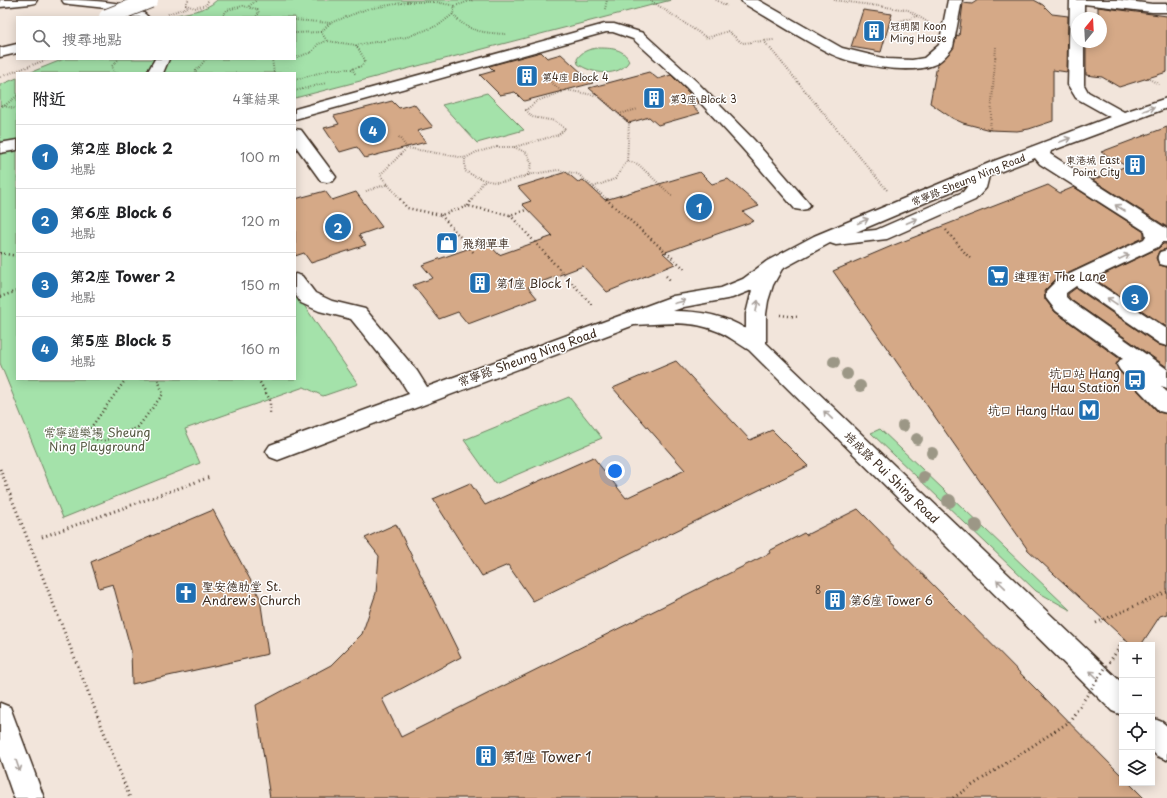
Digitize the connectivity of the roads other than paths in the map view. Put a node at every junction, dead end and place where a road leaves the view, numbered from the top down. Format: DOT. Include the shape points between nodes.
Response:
graph roads {
  1 [pos="30,0"];
  2 [pos="69,0"];
  3 [pos="150,0"];
  4 [pos="748,0"];
  5 [pos="955,0"];
  6 [pos="1077,0"];
  7 [pos="1086,0"];
  8 [pos="0,3"];
  9 [pos="1129,3"];
  10 [pos="1167,8"];
  11 [pos="110,16"];
  12 [pos="140,16"];
  13 [pos="16,48"];
  14 [pos="0,53"];
  15 [pos="162,60"];
  16 [pos="156,72"];
  17 [pos="1167,103"];
  18 [pos="296,114"];
  19 [pos="1123,118"];
  20 [pos="296,135"];
  21 [pos="16,145"];
  22 [pos="0,148"];
  23 [pos="1044,148"];
  24 [pos="327,177"];
  25 [pos="801,205"];
  26 [pos="1162,236"];
  27 [pos="1167,256"];
  28 [pos="1167,260"];
  29 [pos="774,265"];
  30 [pos="1077,278"];
  31 [pos="296,281"];
  32 [pos="630,319"];
  33 [pos="1086,323"];
  34 [pos="1167,339"];
  35 [pos="756,345"];
  36 [pos="1167,380"];
  37 [pos="421,396"];
  38 [pos="1167,405"];
  39 [pos="278,451"];
  40 [pos="1119,699"];
  41 [pos="0,716"];
  42 [pos="1155,734"];
  43 [pos="1167,746"];
  44 [pos="29,798"];
  1 -- 8 [label="main road"];
  2 -- 12 [label="main road" via="105,4"];
  3 -- 11 [label="main road, bridge"];
  4 -- 5 [label="main road" via="838,51 881,62 912,65 929,62 946,47"];
  6 -- 19 [label="main road" via="1076,85 1082,95"];
  7 -- 9 [label="main road"];
  9 -- 10 [label="main road"];
  13 -- 14 [label="main road"];
  15 -- 16 [label="main road"];
  19 -- 17 [label="main road, 常寧路 Sheung Ning Road, one-way"];
  18 -- 25 [label="main road" via="605,28 614,28 638,36 691,84"];
  23 -- 19 [label="main road, 常寧路 Sheung Ning Road, one-way"];
  20 -- 24 [label="main road"];
  21 -- 22 [label="main road"];
  26 -- 23 [label="main road, one-way" via="1046,160 1041,154"];
  29 -- 23 [label="main road, 常寧路 Sheung Ning Road, one-way" via="821,240"];
  30 -- 26 [label="main road, one-way"];
  27 -- 28 [label="main road"];
  32 -- 29 [label="main road, 常寧路 Sheung Ning Road, one-way" via="680,301 725,294 750,283"];
  35 -- 29 [label="main road, one-way" via="758,301"];
  30 -- 33 [label="main road" via="1056,291 1056,298"];
  34 -- 30 [label="main road, one-way"];
  31 -- 37 [label="main road" via="308,298 326,306 358,314 409,376"];
  32 -- 35 [label="main road, 培成路 Pui Shing Road" via="697,319 721,325"];
  32 -- 37 [label="main road, 常寧路 Sheung Ning Road"];
  33 -- 36 [label="main road"];
  33 -- 38 [label="main road"];
  40 -- 35 [label="main road, 培成路 Pui Shing Road, one-way"];
  37 -- 39 [label="main road, 常寧路 Sheung Ning Road"];
  41 -- 44 [label="main road, one-way"];
  42 -- 43 [label="main road"];
}
